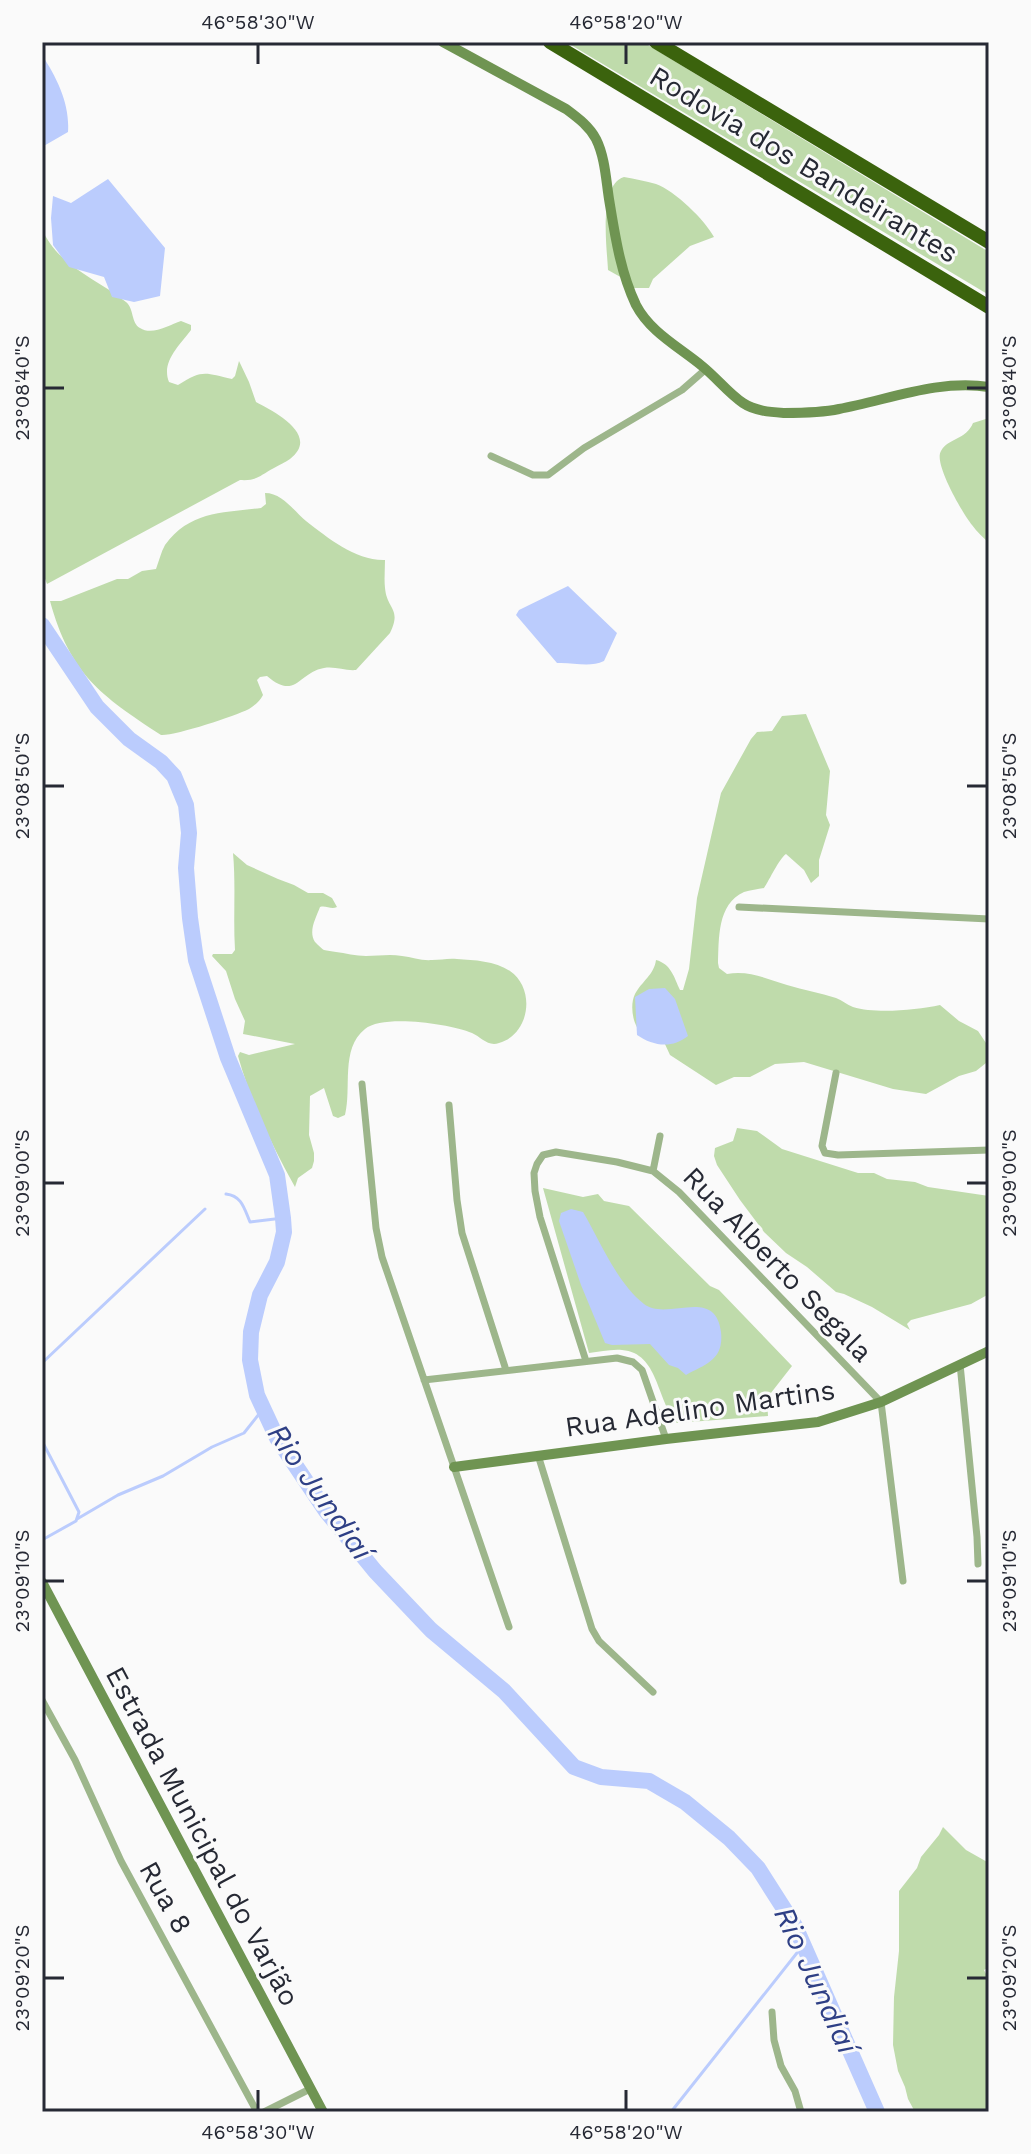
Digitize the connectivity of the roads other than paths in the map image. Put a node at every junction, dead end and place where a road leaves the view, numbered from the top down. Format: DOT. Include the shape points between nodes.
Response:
graph roads {
  1 [pos="443,42"];
  2 [pos="550,42"];
  3 [pos="656,42"];
  4 [pos="989,242"];
  5 [pos="989,307"];
  6 [pos="706,369"];
  7 [pos="989,387"];
  8 [pos="491,456"];
  9 [pos="739,907"];
  10 [pos="989,919"];
  11 [pos="836,1073"];
  12 [pos="362,1084"];
  13 [pos="449,1105"];
  14 [pos="660,1136"];
  15 [pos="989,1150"];
  16 [pos="653,1171"];
  17 [pos="989,1351"];
  18 [pos="586,1361"];
  19 [pos="960,1364"];
  20 [pos="506,1370"];
  21 [pos="424,1380"];
  22 [pos="881,1402"];
  23 [pos="666,1439"];
  24 [pos="538,1455"];
  25 [pos="454,1467"];
  26 [pos="978,1564"];
  27 [pos="903,1581"];
  28 [pos="42,1582"];
  29 [pos="509,1627"];
  30 [pos="653,1692"];
  31 [pos="42,1700"];
  32 [pos="772,2012"];
  33 [pos="310,2089"];
  34 [pos="257,2112"];
  35 [pos="264,2112"];
  36 [pos="323,2112"];
  37 [pos="801,2112"];
  1 -- 6 [label="street" via="566,109 592,132 634,300 651,327"];
  2 -- 5 [label="highway, Rodovia dos Bandeirantes"];
  3 -- 4 [label="highway, Rodovia dos Bandeirantes"];
  6 -- 7 [label="street" via="743,403 770,412 836,410 934,388"];
  6 -- 8 [label="street" via="682,390 548,475 533,475"];
  9 -- 10 [label="street"];
  11 -- 15 [label="street" via="825,1153"];
  12 -- 21 [label="street" via="382,1257"];
  13 -- 20 [label="street" via="462,1233"];
  14 -- 16 [label="street"];
  16 -- 18 [label="street, Rua Alberto Segala" via="556,1152 543,1155 537,1164 540,1217"];
  16 -- 22 [label="street, Rua Alberto Segala"];
  17 -- 19 [label="street, Rua Adelino Martins"];
  18 -- 20 [label="street"];
  18 -- 23 [label="street" via="617,1358 642,1370"];
  19 -- 22 [label="street, Rua Adelino Martins"];
  19 -- 26 [label="street"];
  20 -- 21 [label="street"];
  21 -- 25 [label="street"];
  22 -- 23 [label="street, Rua Adelino Martins" via="818,1422"];
  22 -- 27 [label="street"];
  23 -- 24 [label="street, Rua Adelino Martins"];
  24 -- 25 [label="street, Rua Adelino Martins"];
  24 -- 30 [label="street" via="592,1629"];
  25 -- 29 [label="street"];
  28 -- 33 [label="street, Estrada Municipal do Varjão"];
  31 -- 34 [label="street, Rua 8" via="121,1861"];
  32 -- 37 [label="street" via="781,2066"];
  33 -- 35 [label="street"];
  33 -- 36 [label="street, Estrada Municipal do Varjão"];
}
